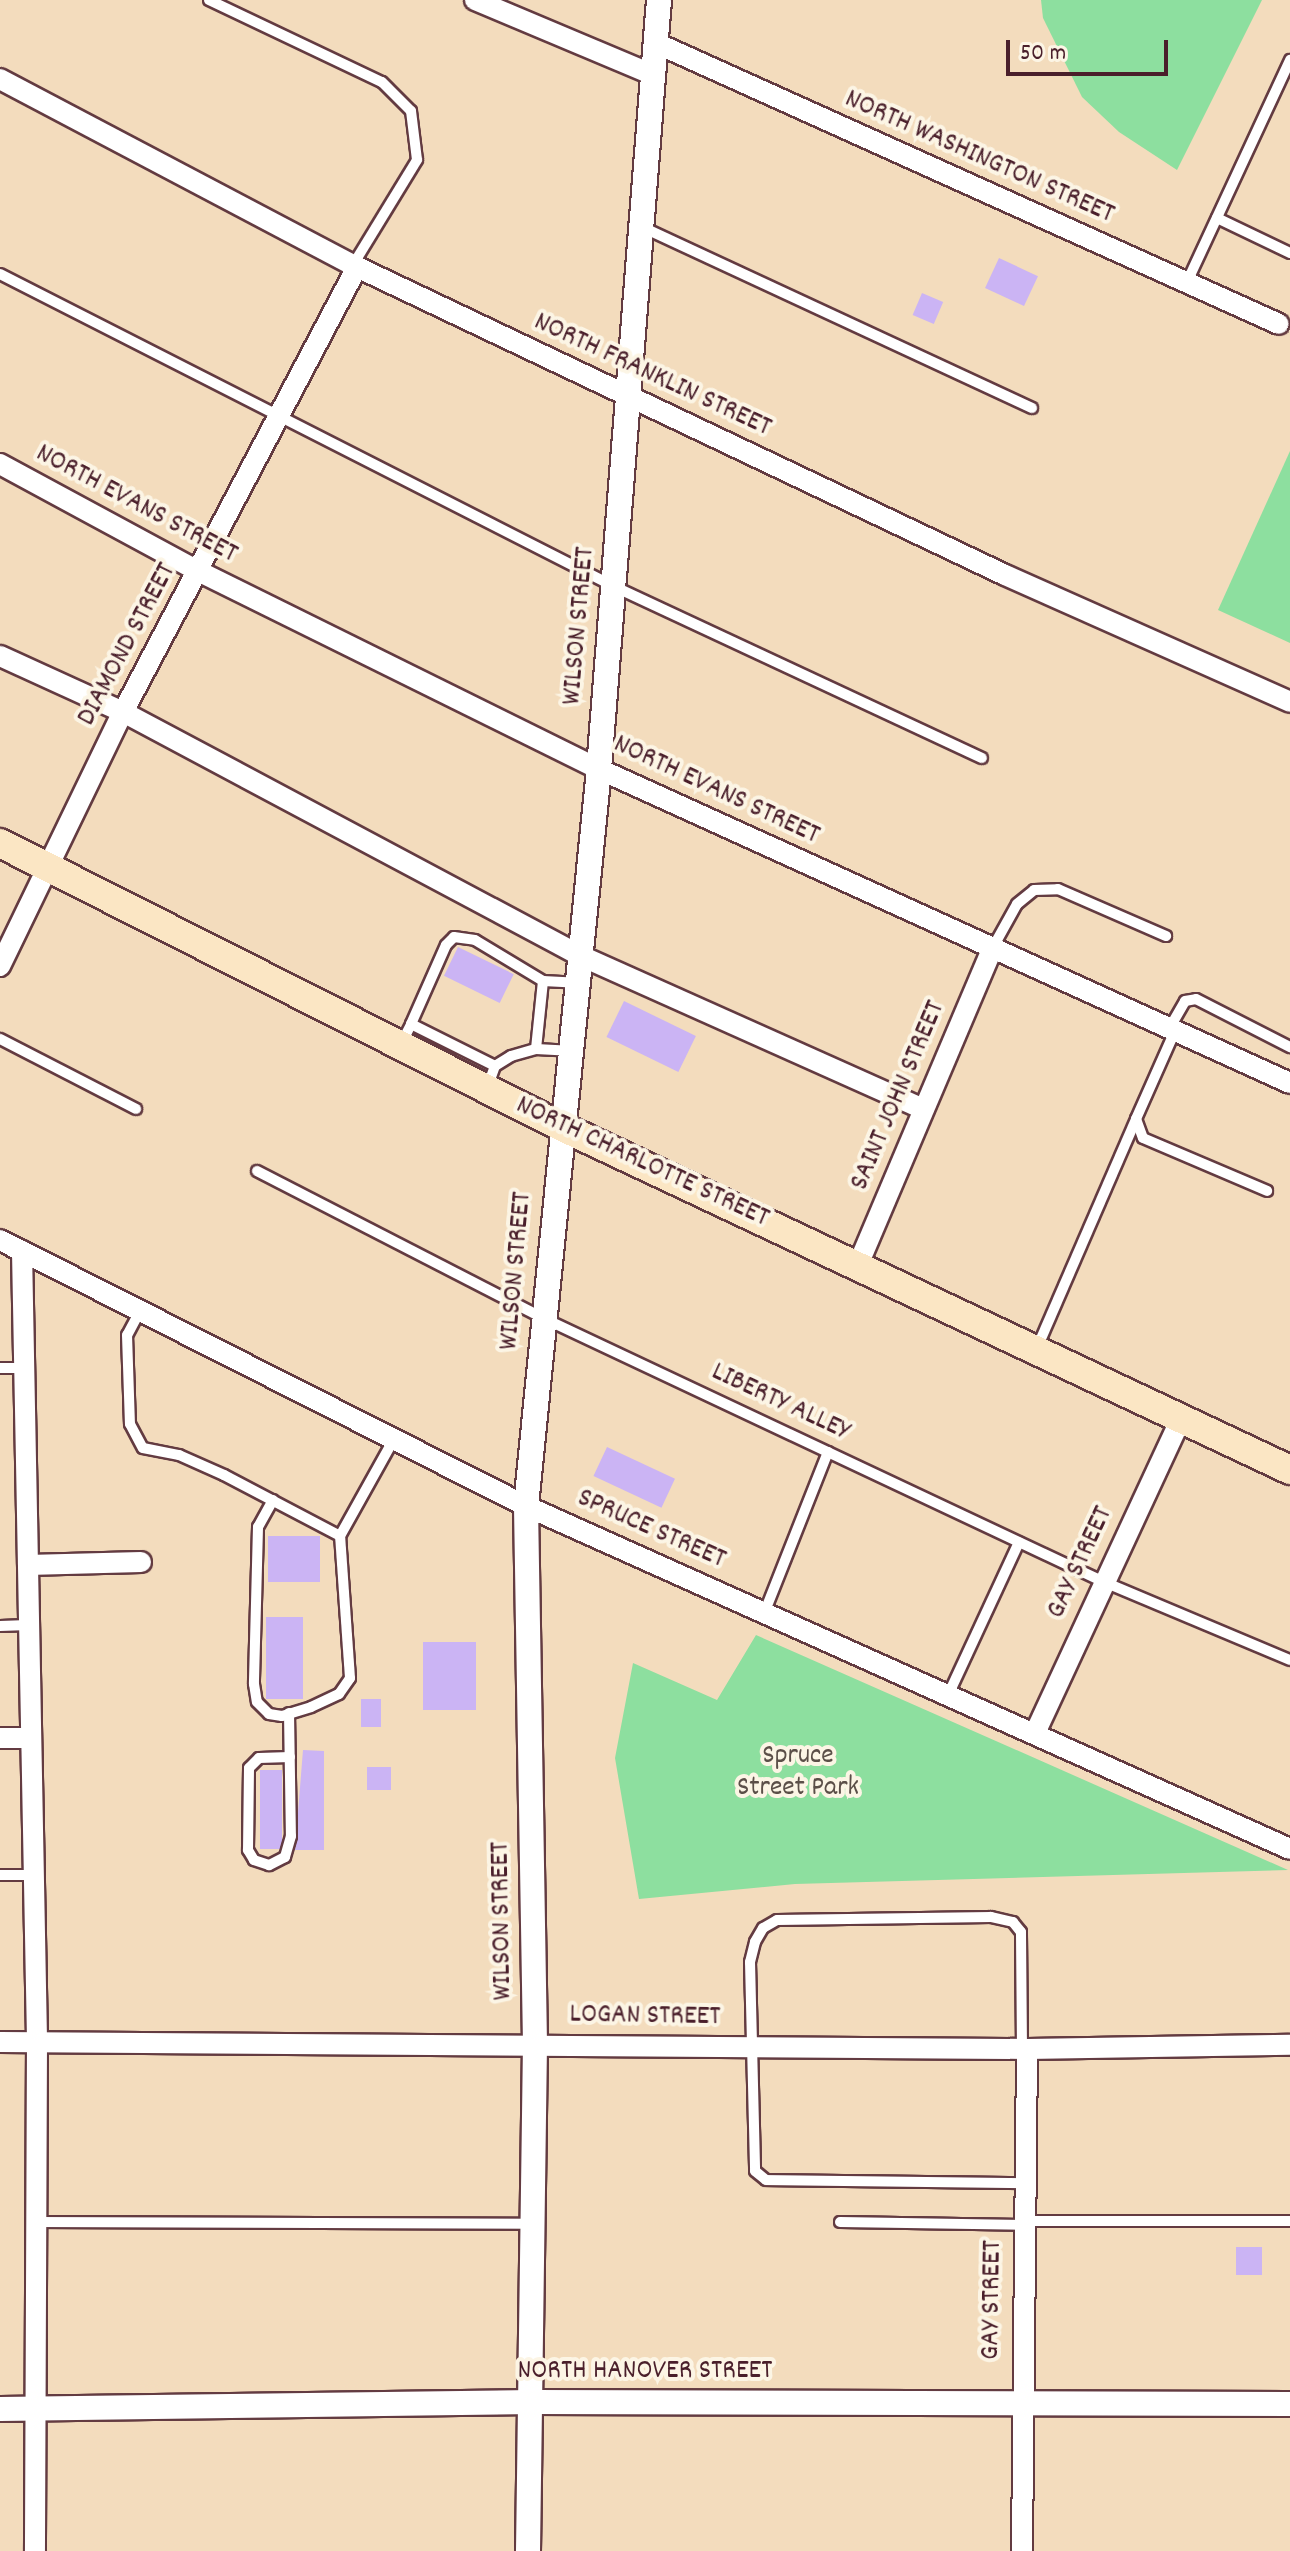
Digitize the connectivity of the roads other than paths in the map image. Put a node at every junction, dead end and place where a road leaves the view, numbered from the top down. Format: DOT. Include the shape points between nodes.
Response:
graph roads {
  1 [pos="209,0"];
  2 [pos="475,0"];
  3 [pos="659,0"];
  4 [pos="656,43"];
  5 [pos="1290,60"];
  6 [pos="651,74"];
  7 [pos="0,79"];
  8 [pos="1217,218"];
  9 [pos="640,226"];
  10 [pos="1290,253"];
  11 [pos="355,266"];
  12 [pos="0,274"];
  13 [pos="1187,282"];
  14 [pos="1285,327"];
  15 [pos="628,396"];
  16 [pos="1032,408"];
  17 [pos="280,414"];
  18 [pos="0,464"];
  19 [pos="198,571"];
  20 [pos="613,586"];
  21 [pos="0,656"];
  22 [pos="1290,702"];
  23 [pos="123,712"];
  24 [pos="982,758"];
  25 [pos="599,769"];
  26 [pos="0,843"];
  27 [pos="51,866"];
  28 [pos="1166,936"];
  29 [pos="992,949"];
  30 [pos="581,956"];
  31 [pos="0,966"];
  32 [pos="543,981"];
  33 [pos="577,983"];
  34 [pos="1172,1030"];
  35 [pos="406,1034"];
  36 [pos="0,1039"];
  37 [pos="1290,1047"];
  38 [pos="536,1049"];
  39 [pos="569,1051"];
  40 [pos="491,1077"];
  41 [pos="1290,1083"];
  42 [pos="136,1109"];
  43 [pos="923,1109"];
  44 [pos="1136,1119"];
  45 [pos="560,1126"];
  46 [pos="257,1171"];
  47 [pos="1267,1191"];
  48 [pos="0,1240"];
  49 [pos="22,1251"];
  50 [pos="858,1265"];
  51 [pos="140,1311"];
  52 [pos="543,1318"];
  53 [pos="1036,1350"];
  54 [pos="0,1368"];
  55 [pos="24,1368"];
  56 [pos="1181,1419"];
  57 [pos="394,1439"];
  58 [pos="828,1452"];
  59 [pos="1290,1470"];
  60 [pos="273,1500"];
  61 [pos="526,1506"];
  62 [pos="340,1536"];
  63 [pos="1019,1542"];
  64 [pos="141,1562"];
  65 [pos="28,1565"];
  66 [pos="1102,1581"];
  67 [pos="765,1611"];
  68 [pos="28,1625"];
  69 [pos="0,1626"];
  70 [pos="1290,1660"];
  71 [pos="949,1693"];
  72 [pos="289,1713"];
  73 [pos="1036,1731"];
  74 [pos="0,1738"];
  75 [pos="29,1738"];
  76 [pos="290,1757"];
  77 [pos="1290,1849"];
  78 [pos="0,1875"];
  79 [pos="32,1875"];
  80 [pos="0,2042"];
  81 [pos="37,2042"];
  82 [pos="535,2044"];
  83 [pos="1290,2045"];
  84 [pos="752,2047"];
  85 [pos="1025,2049"];
  86 [pos="1025,2183"];
  87 [pos="1290,2221"];
  88 [pos="36,2222"];
  89 [pos="840,2222"];
  90 [pos="1023,2223"];
  91 [pos="534,2224"];
  92 [pos="1020,2401"];
  93 [pos="533,2402"];
  94 [pos="1290,2404"];
  95 [pos="0,2409"];
  96 [pos="35,2410"];
  97 [pos="35,2551"];
  98 [pos="528,2551"];
  99 [pos="1022,2551"];
  1 -- 11 [label="lane" via="382,82 411,111 417,160"];
  2 -- 6 [label="street"];
  3 -- 4 [label="street, WILSON STREET"];
  4 -- 6 [label="street, WILSON STREET"];
  4 -- 13 [label="street, NORTH WASHINGTON STREET"];
  5 -- 8 [label="lane"];
  6 -- 9 [label="street, WILSON STREET"];
  7 -- 11 [label="street, NORTH FRANKLIN STREET"];
  8 -- 10 [label="lane"];
  8 -- 13 [label="lane"];
  9 -- 15 [label="street, WILSON STREET"];
  9 -- 16 [label="lane"];
  11 -- 15 [label="street, NORTH FRANKLIN STREET"];
  11 -- 17 [label="street, DIAMOND STREET"];
  12 -- 17 [label="lane"];
  13 -- 14 [label="street, NORTH WASHINGTON STREET"];
  15 -- 20 [label="street, WILSON STREET"];
  15 -- 22 [label="street, NORTH FRANKLIN STREET" via="1005,575"];
  17 -- 19 [label="street, DIAMOND STREET"];
  17 -- 20 [label="lane"];
  18 -- 19 [label="street, NORTH EVANS STREET"];
  19 -- 23 [label="street, DIAMOND STREET"];
  19 -- 25 [label="street, NORTH EVANS STREET"];
  20 -- 24 [label="lane"];
  20 -- 25 [label="street, WILSON STREET"];
  21 -- 23 [label="street"];
  23 -- 27 [label="street, DIAMOND STREET"];
  23 -- 30 [label="street"];
  25 -- 29 [label="street, NORTH EVANS STREET"];
  25 -- 30 [label="street, WILSON STREET"];
  26 -- 27 [label="main road, NORTH CHARLOTTE STREET"];
  27 -- 31 [label="street, DIAMOND STREET"];
  27 -- 35 [label="main road, NORTH CHARLOTTE STREET"];
  28 -- 29 [label="lane" via="1058,889 1034,890 1017,904"];
  29 -- 34 [label="street, NORTH EVANS STREET"];
  29 -- 43 [label="street, SAINT JOHN STREET"];
  30 -- 33 [label="street, WILSON STREET"];
  30 -- 43 [label="street"];
  32 -- 33 [label="lane"];
  32 -- 35 [label="lane" via="475,940 454,937"];
  32 -- 38 [label="lane"];
  33 -- 39 [label="street, WILSON STREET"];
  34 -- 37 [label="lane" via="1185,1001 1196,999"];
  34 -- 41 [label="street, NORTH EVANS STREET"];
  34 -- 44 [label="lane"];
  35 -- 40 [label="main road, NORTH CHARLOTTE STREET"];
  36 -- 42 [label="lane"];
  38 -- 39 [label="lane"];
  38 -- 40 [label="lane"];
  39 -- 45 [label="street, WILSON STREET"];
  40 -- 45 [label="main road, NORTH CHARLOTTE STREET"];
  43 -- 50 [label="street, SAINT JOHN STREET"];
  44 -- 47 [label="lane" via="1143,1138"];
  44 -- 53 [label="lane"];
  45 -- 50 [label="main road, NORTH CHARLOTTE STREET"];
  45 -- 52 [label="street, WILSON STREET"];
  46 -- 52 [label="lane, LIBERTY ALLEY"];
  48 -- 49 [label="street, SPRUCE STREET"];
  49 -- 51 [label="street, SPRUCE STREET"];
  49 -- 55 [label="street"];
  50 -- 53 [label="main road, NORTH CHARLOTTE STREET"];
  51 -- 57 [label="street, SPRUCE STREET"];
  51 -- 60 [label="lane" via="127,1335 136,1441 143,1448 179,1455"];
  52 -- 58 [label="lane, LIBERTY ALLEY"];
  52 -- 61 [label="street, WILSON STREET"];
  53 -- 56 [label="main road, NORTH CHARLOTTE STREET"];
  54 -- 55 [label="lane"];
  55 -- 65 [label="street"];
  56 -- 59 [label="main road, NORTH CHARLOTTE STREET"];
  56 -- 66 [label="street, GAY STREET"];
  57 -- 61 [label="street, SPRUCE STREET"];
  57 -- 62 [label="lane"];
  58 -- 63 [label="lane, LIBERTY ALLEY"];
  58 -- 67 [label="lane"];
  60 -- 62 [label="lane"];
  60 -- 72 [label="lane" via="258,1527 254,1684 257,1702 269,1714"];
  61 -- 67 [label="street, SPRUCE STREET"];
  61 -- 82 [label="street, WILSON STREET"];
  62 -- 72 [label="lane" via="350,1678 339,1694"];
  63 -- 66 [label="lane, LIBERTY ALLEY"];
  63 -- 71 [label="lane"];
  64 -- 65 [label="street"];
  65 -- 68 [label="street"];
  66 -- 70 [label="lane, LIBERTY ALLEY"];
  66 -- 73 [label="street, GAY STREET"];
  67 -- 71 [label="street, SPRUCE STREET"];
  68 -- 69 [label="lane"];
  68 -- 75 [label="street"];
  71 -- 73 [label="street, SPRUCE STREET"];
  72 -- 76 [label="lane"];
  73 -- 77 [label="street, SPRUCE STREET"];
  74 -- 75 [label="street"];
  75 -- 79 [label="street"];
  76 -- 76 [label="lane" via="291,1836 285,1857 269,1865 254,1860 248,1850 249,1768 259,1758"];
  78 -- 79 [label="lane"];
  79 -- 81 [label="street"];
  80 -- 81 [label="street, LOGAN STREET"];
  81 -- 82 [label="street, LOGAN STREET"];
  81 -- 88 [label="street"];
  82 -- 84 [label="street, LOGAN STREET"];
  82 -- 91 [label="street, WILSON STREET"];
  83 -- 85 [label="street, LOGAN STREET"];
  84 -- 85 [label="street, LOGAN STREET"];
  84 -- 85 [label="lane" via="750,1962 763,1928 777,1920 991,1917 1013,1922 1021,1932"];
  84 -- 86 [label="lane" via="751,2157 755,2171 766,2180"];
  85 -- 86 [label="street, GAY STREET"];
  86 -- 90 [label="street, GAY STREET"];
  87 -- 90 [label="lane"];
  88 -- 91 [label="lane"];
  88 -- 96 [label="street"];
  89 -- 90 [label="lane"];
  90 -- 92 [label="street, GAY STREET"];
  91 -- 93 [label="street, WILSON STREET"];
  92 -- 93 [label="street, NORTH HANOVER STREET"];
  92 -- 94 [label="street, NORTH HANOVER STREET"];
  92 -- 99 [label="street, GAY STREET"];
  93 -- 96 [label="street, NORTH HANOVER STREET"];
  93 -- 98 [label="street, WILSON STREET"];
  95 -- 96 [label="street, NORTH HANOVER STREET"];
  96 -- 97 [label="street"];
}
